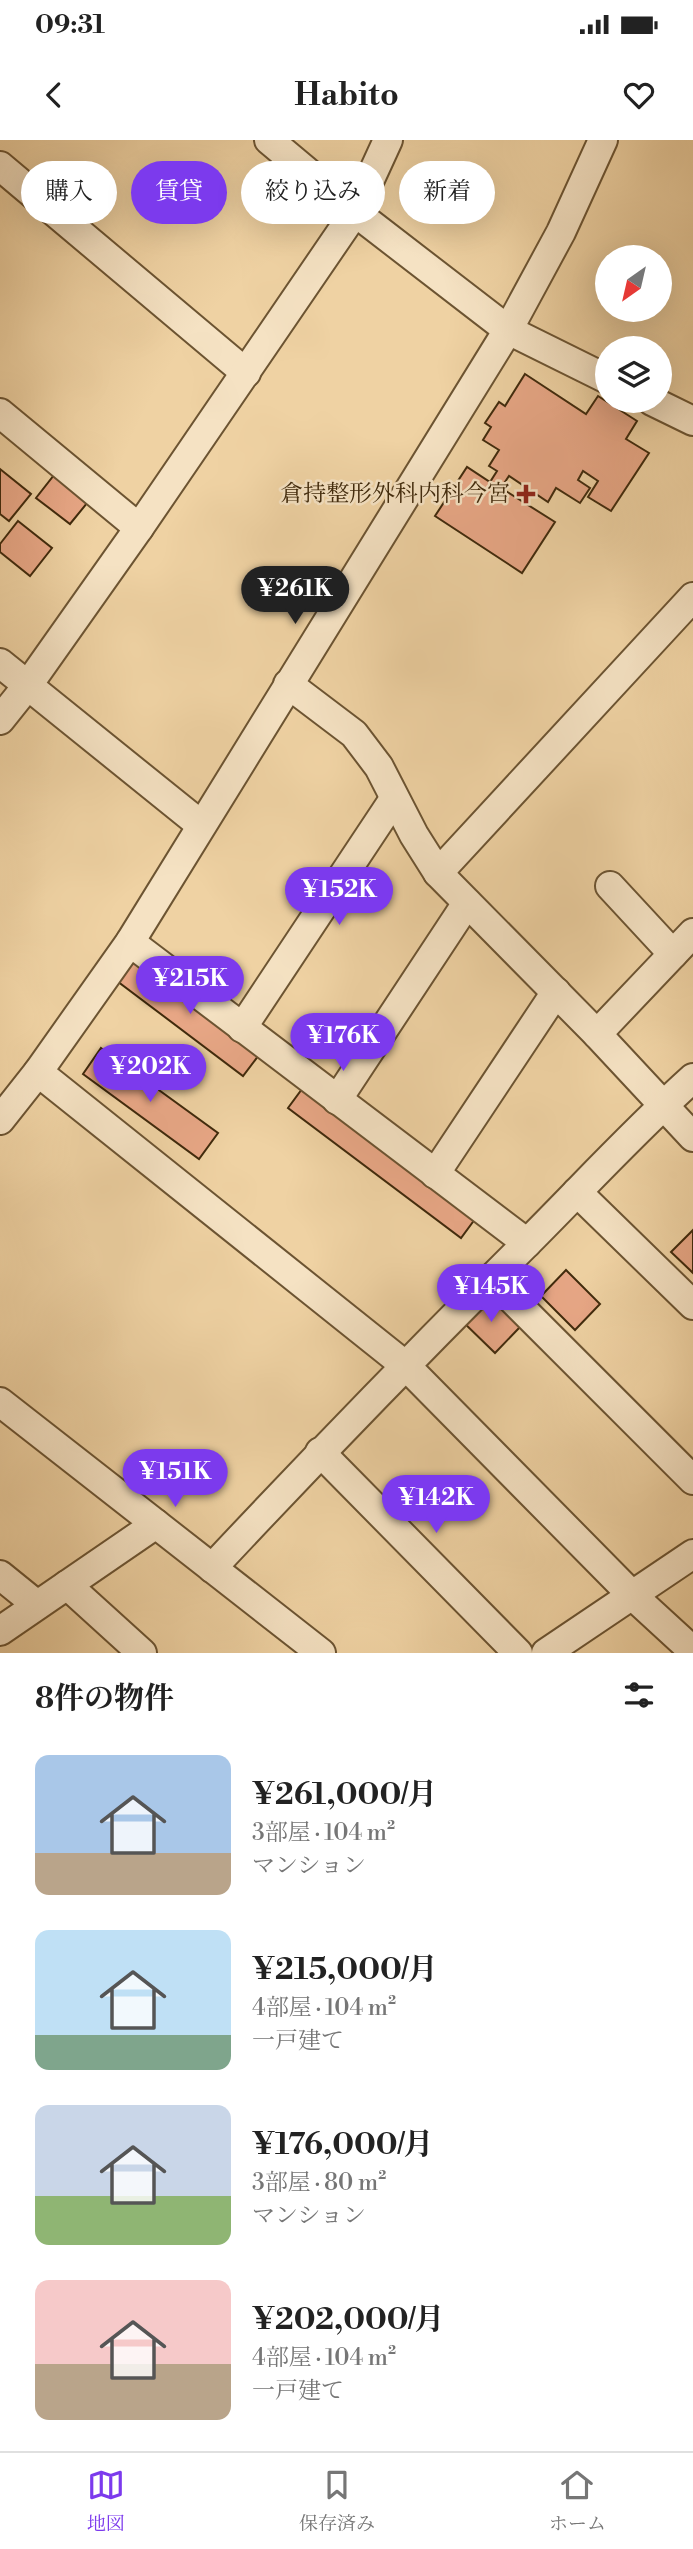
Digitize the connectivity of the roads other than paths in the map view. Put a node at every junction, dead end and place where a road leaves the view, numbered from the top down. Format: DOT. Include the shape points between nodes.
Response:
graph roads {
  1 [pos="269,140"];
  2 [pos="388,140"];
  3 [pos="603,140"];
  4 [pos="294,161"];
  5 [pos="378,161"];
  6 [pos="0,166"];
  7 [pos="347,224"];
  8 [pos="371,224"];
  9 [pos="508,330"];
  10 [pos="246,373"];
  11 [pos="595,373"];
  12 [pos="672,411"];
  13 [pos="0,413"];
  14 [pos="693,421"];
  15 [pos="139,528"];
  16 [pos="693,597"];
  17 [pos="0,663"];
  18 [pos="288,684"];
  19 [pos="28,685"];
  20 [pos="0,719"];
  21 [pos="394,799"];
  22 [pos="201,825"];
  23 [pos="438,873"];
  24 [pos="610,886"];
  25 [pos="467,903"];
  26 [pos="693,933"];
  27 [pos="130,942"];
  28 [pos="673,954"];
  29 [pos="556,992"];
  30 [pos="242,1028"];
  31 [pos="597,1034"];
  32 [pos="38,1072"];
  33 [pos="693,1078"];
  34 [pos="337,1100"];
  35 [pos="662,1105"];
  36 [pos="0,1120"];
  37 [pos="693,1137"];
  38 [pos="435,1174"];
  39 [pos="577,1192"];
  40 [pos="527,1243"];
  41 [pos="492,1278"];
  42 [pos="693,1305"];
  43 [pos="406,1366"];
  44 [pos="0,1402"];
  45 [pos="320,1452"];
  46 [pos="693,1480"];
  47 [pos="156,1524"];
  48 [pos="693,1554"];
  49 [pos="212,1568"];
  50 [pos="0,1575"];
  51 [pos="67,1585"];
  52 [pos="632,1595"];
  53 [pos="37,1605"];
  54 [pos="0,1631"];
  55 [pos="693,1651"];
  56 [pos="142,1653"];
  57 [pos="321,1653"];
  58 [pos="517,1653"];
  59 [pos="546,1653"];
  1 -- 4 [label="street"];
  2 -- 5 [label="street"];
  3 -- 9 [label="street" via="561,232"];
  6 -- 10 [label="street"];
  7 -- 10 [label="street"];
  8 -- 9 [label="street"];
  9 -- 11 [label="street"];
  9 -- 18 [label="street"];
  10 -- 15 [label="street"];
  12 -- 14 [label="street"];
  13 -- 15 [label="street"];
  15 -- 19 [label="street"];
  16 -- 23 [label="street"];
  17 -- 19 [label="street"];
  18 -- 21 [label="street" via="354,734 379,767"];
  18 -- 22 [label="street"];
  19 -- 20 [label="street"];
  19 -- 22 [label="street"];
  21 -- 23 [label="street"];
  21 -- 30 [label="street"];
  22 -- 27 [label="street"];
  23 -- 25 [label="street"];
  24 -- 28 [label="street"];
  25 -- 29 [label="street"];
  25 -- 34 [label="street"];
  26 -- 28 [label="street"];
  27 -- 30 [label="street"];
  27 -- 32 [label="street"];
  28 -- 31 [label="street"];
  29 -- 31 [label="street"];
  29 -- 38 [label="street"];
  30 -- 34 [label="street"];
  31 -- 35 [label="street"];
  32 -- 36 [label="street"];
  32 -- 43 [label="street"];
  33 -- 35 [label="street"];
  34 -- 38 [label="street"];
  35 -- 37 [label="street"];
  35 -- 39 [label="street"];
  38 -- 40 [label="street"];
  39 -- 40 [label="street"];
  39 -- 42 [label="street"];
  40 -- 41 [label="street"];
  41 -- 43 [label="street"];
  41 -- 46 [label="street"];
  43 -- 45 [label="street"];
  43 -- 52 [label="street"];
  44 -- 47 [label="street"];
  45 -- 49 [label="street"];
  45 -- 58 [label="street"];
  47 -- 49 [label="street"];
  47 -- 51 [label="street"];
  48 -- 52 [label="street"];
  49 -- 57 [label="street"];
  50 -- 53 [label="street"];
  51 -- 53 [label="street"];
  51 -- 56 [label="street"];
  52 -- 55 [label="street"];
  52 -- 59 [label="street"];
  53 -- 54 [label="street"];
}
